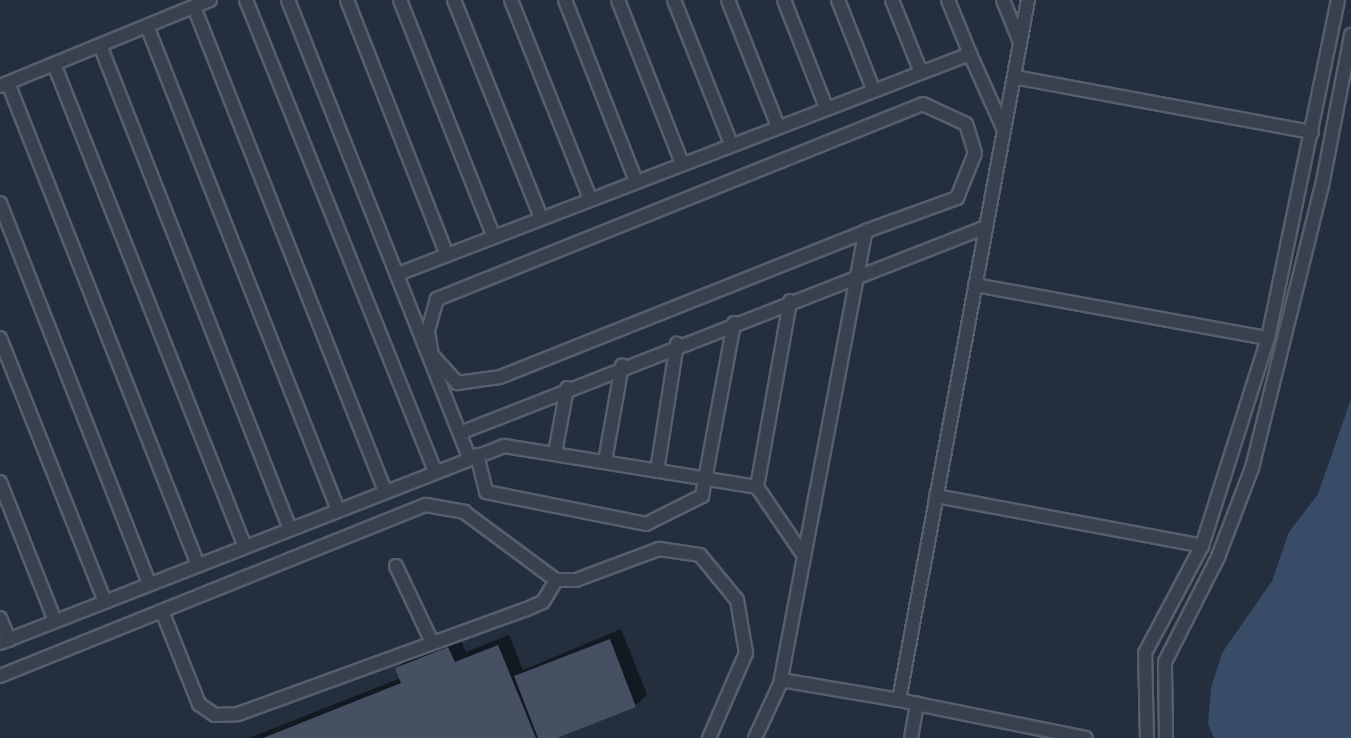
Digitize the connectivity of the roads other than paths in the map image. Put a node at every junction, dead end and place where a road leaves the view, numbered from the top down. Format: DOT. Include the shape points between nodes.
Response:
graph roads {
  1 [pos="210,0"];
  2 [pos="246,0"];
  3 [pos="288,0"];
  4 [pos="347,0"];
  5 [pos="400,0"];
  6 [pos="454,0"];
  7 [pos="511,0"];
  8 [pos="565,0"];
  9 [pos="618,0"];
  10 [pos="674,0"];
  11 [pos="728,0"];
  12 [pos="785,0"];
  13 [pos="838,0"];
  14 [pos="892,0"];
  15 [pos="948,0"];
  16 [pos="1003,0"];
  17 [pos="1028,0"];
  18 [pos="1338,0"];
  19 [pos="194,7"];
  20 [pos="147,26"];
  21 [pos="1351,35"];
  22 [pos="1020,44"];
  23 [pos="100,45"];
  24 [pos="970,54"];
  25 [pos="54,64"];
  26 [pos="920,70"];
  27 [pos="1014,78"];
  28 [pos="4,84"];
  29 [pos="873,89"];
  30 [pos="826,107"];
  31 [pos="778,126"];
  32 [pos="1004,130"];
  33 [pos="1312,132"];
  34 [pos="731,144"];
  35 [pos="682,163"];
  36 [pos="636,181"];
  37 [pos="590,199"];
  38 [pos="0,203"];
  39 [pos="541,218"];
  40 [pos="986,227"];
  41 [pos="866,231"];
  42 [pos="494,237"];
  43 [pos="447,255"];
  44 [pos="398,274"];
  45 [pos="855,276"];
  46 [pos="975,285"];
  47 [pos="790,301"];
  48 [pos="734,323"];
  49 [pos="0,338"];
  50 [pos="1268,338"];
  51 [pos="677,344"];
  52 [pos="622,366"];
  53 [pos="567,388"];
  54 [pos="460,433"];
  55 [pos="555,453"];
  56 [pos="473,457"];
  57 [pos="605,461"];
  58 [pos="435,471"];
  59 [pos="657,471"];
  60 [pos="707,479"];
  61 [pos="0,482"];
  62 [pos="757,487"];
  63 [pos="385,491"];
  64 [pos="936,496"];
  65 [pos="338,510"];
  66 [pos="290,528"];
  67 [pos="1202,546"];
  68 [pos="244,547"];
  69 [pos="802,553"];
  70 [pos="198,565"];
  71 [pos="396,566"];
  72 [pos="556,580"];
  73 [pos="149,584"];
  74 [pos="106,602"];
  75 [pos="162,611"];
  76 [pos="0,618"];
  77 [pos="55,621"];
  78 [pos="431,640"];
  79 [pos="4,642"];
  80 [pos="0,676"];
  81 [pos="781,680"];
  82 [pos="899,700"];
  83 [pos="917,704"];
  84 [pos="709,738"];
  85 [pos="755,738"];
  86 [pos="911,738"];
  87 [pos="1086,738"];
  88 [pos="1147,738"];
  89 [pos="1166,738"];
  1 -- 19 [label="lane"];
  2 -- 58 [label="lane"];
  3 -- 44 [label="lane"];
  4 -- 43 [label="lane"];
  5 -- 42 [label="lane"];
  6 -- 39 [label="lane"];
  7 -- 37 [label="lane"];
  8 -- 36 [label="lane"];
  9 -- 35 [label="lane"];
  10 -- 34 [label="lane"];
  11 -- 31 [label="lane"];
  12 -- 30 [label="lane"];
  13 -- 29 [label="lane"];
  14 -- 26 [label="lane"];
  15 -- 24 [label="lane"];
  16 -- 22 [label="lane"];
  17 -- 22 [label="lane"];
  18 -- 33 [label="lane"];
  19 -- 20 [label="lane"];
  19 -- 63 [label="lane"];
  20 -- 23 [label="lane"];
  20 -- 65 [label="lane"];
  21 -- 89 [label="lane" via="1322,186 1252,468 1218,556 1165,662"];
  22 -- 27 [label="lane"];
  23 -- 25 [label="lane"];
  23 -- 66 [label="lane"];
  24 -- 26 [label="lane"];
  24 -- 32 [label="lane"];
  25 -- 28 [label="lane"];
  25 -- 68 [label="lane"];
  26 -- 29 [label="lane"];
  27 -- 32 [label="lane"];
  27 -- 33 [label="lane"];
  28 -- 70 [label="lane"];
  29 -- 30 [label="lane"];
  30 -- 31 [label="lane"];
  31 -- 34 [label="lane"];
  32 -- 40 [label="lane"];
  33 -- 50 [label="lane"];
  34 -- 35 [label="lane"];
  35 -- 36 [label="lane"];
  36 -- 37 [label="lane"];
  37 -- 39 [label="lane"];
  38 -- 73 [label="lane"];
  39 -- 42 [label="lane"];
  40 -- 45 [label="lane"];
  40 -- 46 [label="lane"];
  41 -- 41 [label="lane" via="957,198 975,153 966,124 923,104 507,269 438,299 428,331 432,355 457,383 500,377"];
  41 -- 45 [label="lane"];
  42 -- 43 [label="lane"];
  43 -- 44 [label="lane"];
  44 -- 54 [label="lane"];
  45 -- 47 [label="lane"];
  45 -- 69 [label="lane"];
  46 -- 50 [label="lane"];
  46 -- 64 [label="lane"];
  47 -- 48 [label="lane"];
  47 -- 62 [label="lane"];
  48 -- 51 [label="lane"];
  48 -- 60 [label="lane"];
  49 -- 74 [label="lane"];
  50 -- 67 [label="lane"];
  51 -- 52 [label="lane"];
  51 -- 59 [label="lane"];
  52 -- 53 [label="lane"];
  52 -- 57 [label="lane"];
  53 -- 54 [label="lane"];
  53 -- 55 [label="lane"];
  54 -- 56 [label="lane"];
  55 -- 56 [label="lane" via="504,446"];
  55 -- 57 [label="lane"];
  56 -- 58 [label="lane"];
  56 -- 60 [label="lane" via="486,492 646,524 702,496"];
  57 -- 59 [label="lane"];
  58 -- 63 [label="lane"];
  59 -- 60 [label="lane"];
  60 -- 62 [label="lane"];
  61 -- 77 [label="lane"];
  62 -- 69 [label="lane"];
  63 -- 65 [label="lane"];
  64 -- 67 [label="lane"];
  64 -- 82 [label="lane"];
  65 -- 66 [label="lane"];
  66 -- 68 [label="lane"];
  67 -- 88 [label="lane" via="1145,653"];
  68 -- 70 [label="lane"];
  69 -- 81 [label="lane"];
  70 -- 73 [label="lane"];
  71 -- 78 [label="lane"];
  72 -- 75 [label="lane" via="464,512 426,505"];
  72 -- 78 [label="lane" via="542,602"];
  72 -- 84 [label="lane" via="576,580 659,549 700,555 737,600 746,653"];
  73 -- 74 [label="lane"];
  74 -- 77 [label="lane"];
  75 -- 78 [label="lane" via="199,704 215,715 239,714"];
  75 -- 80 [label="lane"];
  76 -- 79 [label="lane"];
  77 -- 79 [label="lane"];
  81 -- 82 [label="lane"];
  81 -- 85 [label="lane"];
  82 -- 83 [label="lane"];
  83 -- 86 [label="lane"];
  83 -- 87 [label="lane"];
}
